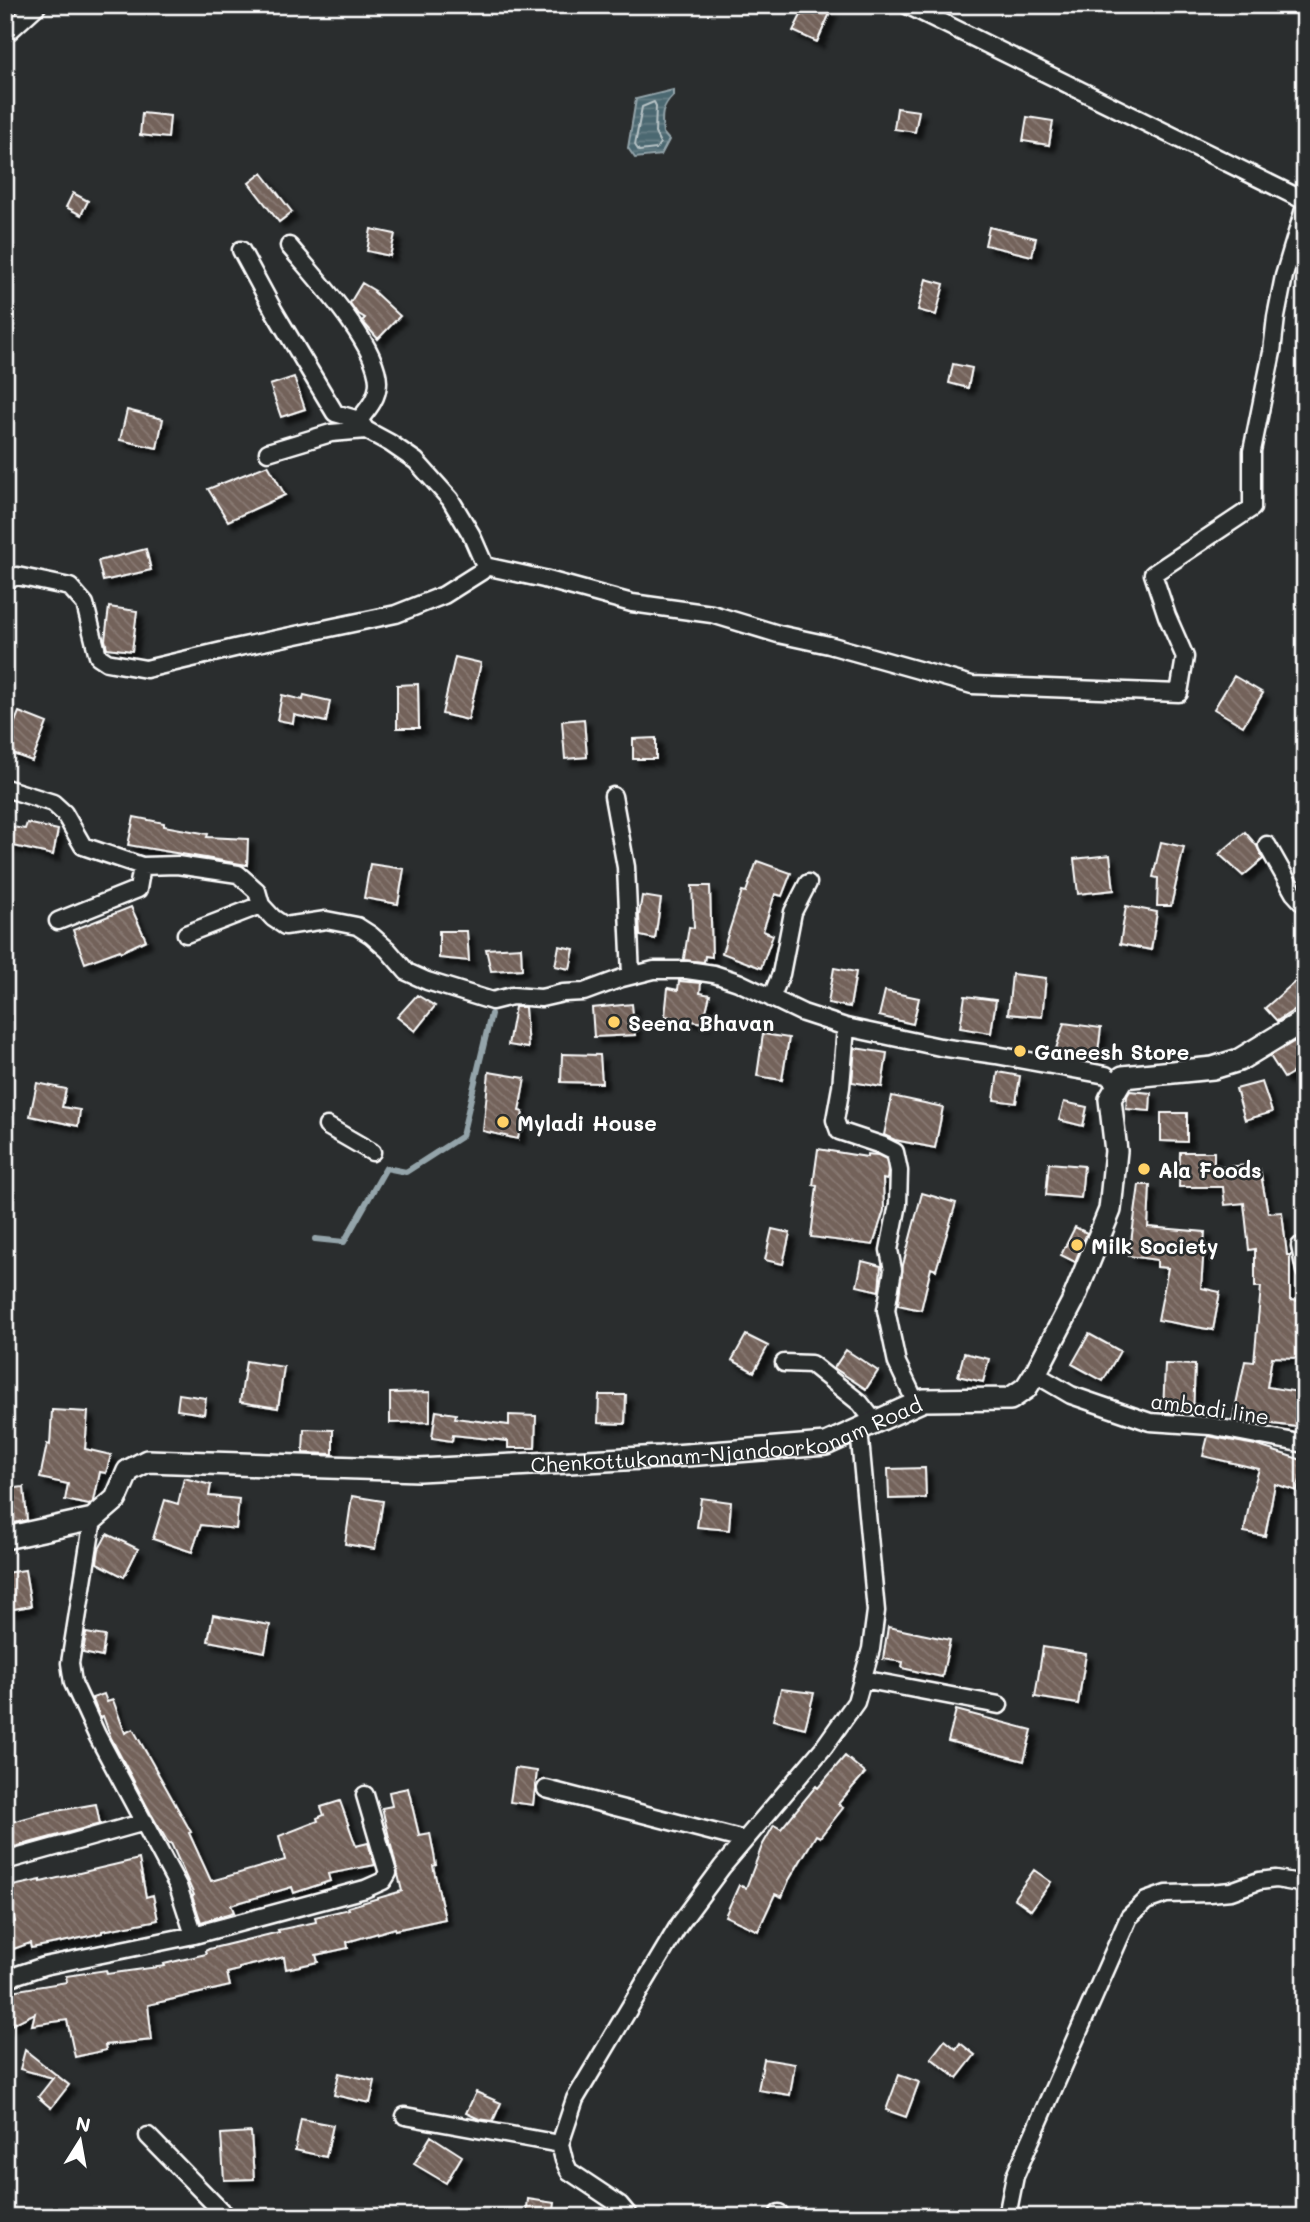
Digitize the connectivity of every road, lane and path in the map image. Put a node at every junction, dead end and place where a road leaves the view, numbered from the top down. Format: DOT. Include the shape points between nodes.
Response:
graph roads {
  1 [pos="38,5"];
  2 [pos="907,5"];
  3 [pos="5,35"];
  4 [pos="1305,203"];
  5 [pos="289,246"];
  6 [pos="241,250"];
  7 [pos="363,425"];
  8 [pos="268,452"];
  9 [pos="485,566"];
  10 [pos="5,581"];
  11 [pos="5,788"];
  12 [pos="613,796"];
  13 [pos="1267,845"];
  14 [pos="142,866"];
  15 [pos="808,883"];
  16 [pos="261,905"];
  17 [pos="1305,905"];
  18 [pos="58,920"];
  19 [pos="186,934"];
  20 [pos="631,975"];
  21 [pos="771,998"];
  22 [pos="1305,1020"];
  23 [pos="846,1027"];
  24 [pos="1119,1085"];
  25 [pos="327,1126"];
  26 [pos="372,1152"];
  27 [pos="1303,1242"];
  28 [pos="1305,1272"];
  29 [pos="783,1363"];
  30 [pos="1035,1374"];
  31 [pos="916,1404"];
  32 [pos="867,1426"];
  33 [pos="1305,1444"];
  34 [pos="93,1519"];
  35 [pos="5,1538"];
  36 [pos="862,1679"];
  37 [pos="999,1705"];
  38 [pos="546,1789"];
  39 [pos="365,1795"];
  40 [pos="145,1822"];
  41 [pos="744,1840"];
  42 [pos="5,1861"];
  43 [pos="1305,1884"];
  44 [pos="194,1935"];
  45 [pos="5,1979"];
  46 [pos="405,2116"];
  47 [pos="148,2136"];
  48 [pos="560,2144"];
  49 [pos="227,2217"];
  50 [pos="630,2217"];
  51 [pos="1011,2217"];
  1 -- 3 [label="street"];
  2 -- 4 [label="street"];
  4 -- 9 [label="street" via="1283,276 1252,451 1252,508 1153,575 1185,657 1179,694 972,685 712,614 632,603"];
  5 -- 7 [label="street" via="348,317 373,360 378,383"];
  6 -- 7 [label="street" via="335,413"];
  7 -- 8 [label="street"];
  7 -- 9 [label="street" via="416,461 450,499"];
  9 -- 10 [label="street" via="444,595 396,614 146,669 98,656 85,604 70,587 18,576"];
  11 -- 14 [label="street" via="53,803 83,846"];
  12 -- 20 [label="street" via="626,867"];
  13 -- 17 [label="street"];
  14 -- 16 [label="street" via="177,865 238,874 257,891"];
  14 -- 18 [label="street" via="138,890"];
  15 -- 21 [label="street" via="793,912 781,974"];
  16 -- 19 [label="street"];
  16 -- 20 [label="street" via="285,926 326,920 357,926 407,972 492,1001 584,992"];
  20 -- 21 [label="street" via="687,970 738,982"];
  21 -- 23 [label="street"];
  22 -- 24 [label="main road" via="1239,1060 1213,1068 1123,1077"];
  23 -- 24 [label="street" via="1107,1075"];
  23 -- 31 [label="street" via="835,1120 839,1131 895,1152 898,1204 889,1250 893,1270 886,1310 897,1363"];
  24 -- 30 [label="main road, Chenkottukonam-Njandoorkonam Road" via="1110,1099 1116,1151 1110,1210 1072,1303"];
  25 -- 26 [label="street"];
  27 -- 28 [label="street"];
  29 -- 32 [label="street" via="811,1364 860,1403"];
  30 -- 31 [label="main road, Chenkottukonam-Njandoorkonam Road" via="1026,1388 1010,1399 923,1400"];
  30 -- 33 [label="street, ambadi line" via="1071,1395 1150,1422 1210,1426"];
  31 -- 32 [label="main road, Chenkottukonam-Njandoorkonam Road"];
  32 -- 34 [label="main road, Chenkottukonam-Njandoorkonam Road" via="826,1444 419,1470 147,1461 128,1471 116,1499"];
  32 -- 36 [label="street" via="876,1611"];
  34 -- 35 [label="main road"];
  34 -- 40 [label="street" via="70,1663 73,1683"];
  36 -- 37 [label="street"];
  36 -- 41 [label="street" via="856,1702 824,1747"];
  38 -- 41 [label="street"];
  39 -- 44 [label="street" via="388,1873 383,1881"];
  40 -- 42 [label="street"];
  40 -- 44 [label="street" via="178,1886"];
  41 -- 48 [label="street" via="679,1925 575,2099"];
  43 -- 51 [label="street" via="1276,1879 1231,1891 1166,1894 1146,1901 1129,1917 1015,2176"];
  44 -- 45 [label="street" via="44,1966"];
  46 -- 48 [label="street"];
  47 -- 49 [label="street"];
  48 -- 50 [label="street" via="569,2171 620,2205"];
}
